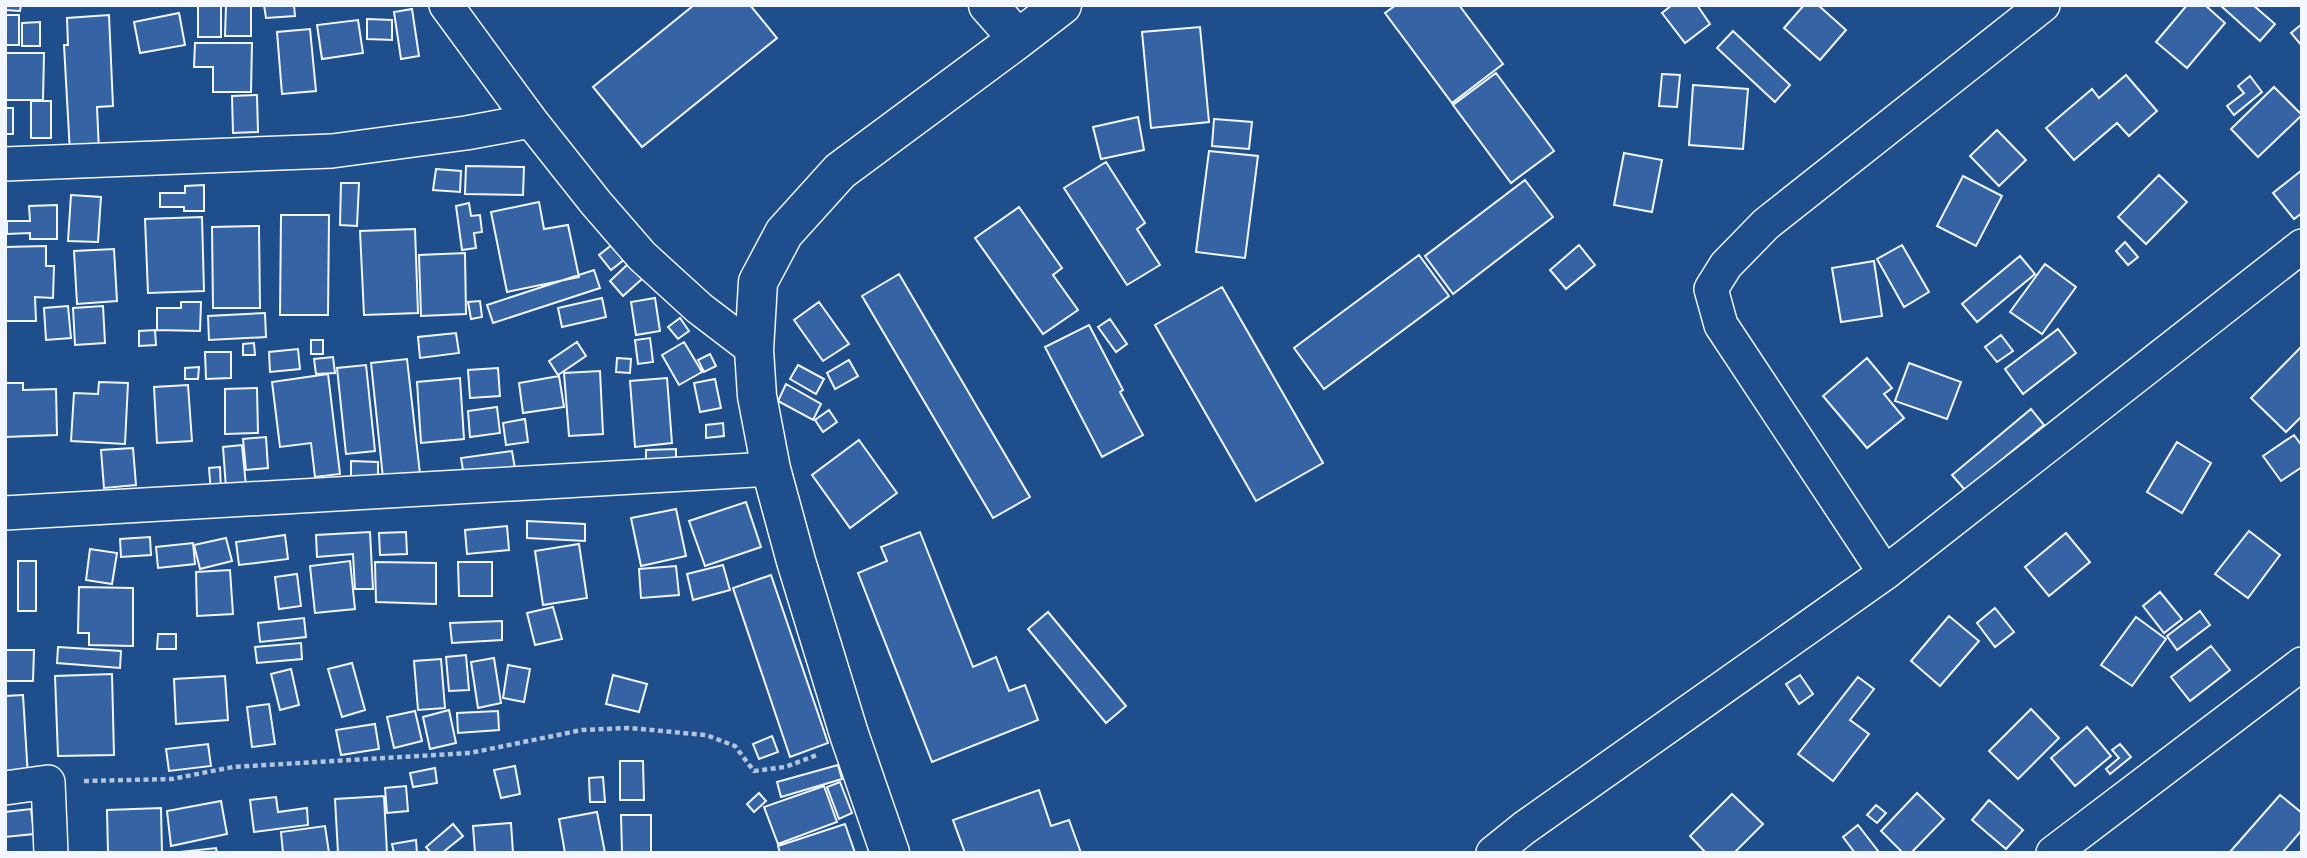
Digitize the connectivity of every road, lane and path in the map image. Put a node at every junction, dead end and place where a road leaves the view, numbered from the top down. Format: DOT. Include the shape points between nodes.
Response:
graph roads {
  1 [pos="446,5"];
  2 [pos="988,5"];
  3 [pos="1062,5"];
  4 [pos="2043,5"];
  5 [pos="1017,39"];
  6 [pos="531,121"];
  7 [pos="5,164"];
  8 [pos="2302,246"];
  9 [pos="754,350"];
  10 [pos="771,469"];
  11 [pos="5,513"];
  12 [pos="1885,573"];
  13 [pos="2302,664"];
  14 [pos="849,734"];
  15 [pos="48,782"];
  16 [pos="5,788"];
  17 [pos="51,853"];
  18 [pos="890,853"];
  19 [pos="1493,853"];
  20 [pos="2053,853"];
  1 -- 6 [label="street"];
  2 -- 5 [label="street"];
  3 -- 5 [label="street"];
  4 -- 12 [label="street" via="1766,224 1726,265 1711,289 1721,325"];
  5 -- 9 [label="street" via="840,171 784,233 758,282"];
  6 -- 7 [label="street" via="332,150"];
  6 -- 9 [label="street" via="642,256"];
  8 -- 12 [label="street"];
  9 -- 10 [label="street" via="757,396"];
  10 -- 11 [label="street"];
  10 -- 14 [label="street"];
  12 -- 19 [label="street"];
  13 -- 20 [label="street"];
  14 -- 15 [label="path" via="823,753 785,767 754,771 735,746 706,735 629,728 582,730 470,753 233,767 172,779"];
  14 -- 18 [label="street"];
  15 -- 16 [label="street"];
  15 -- 17 [label="street"];
}
